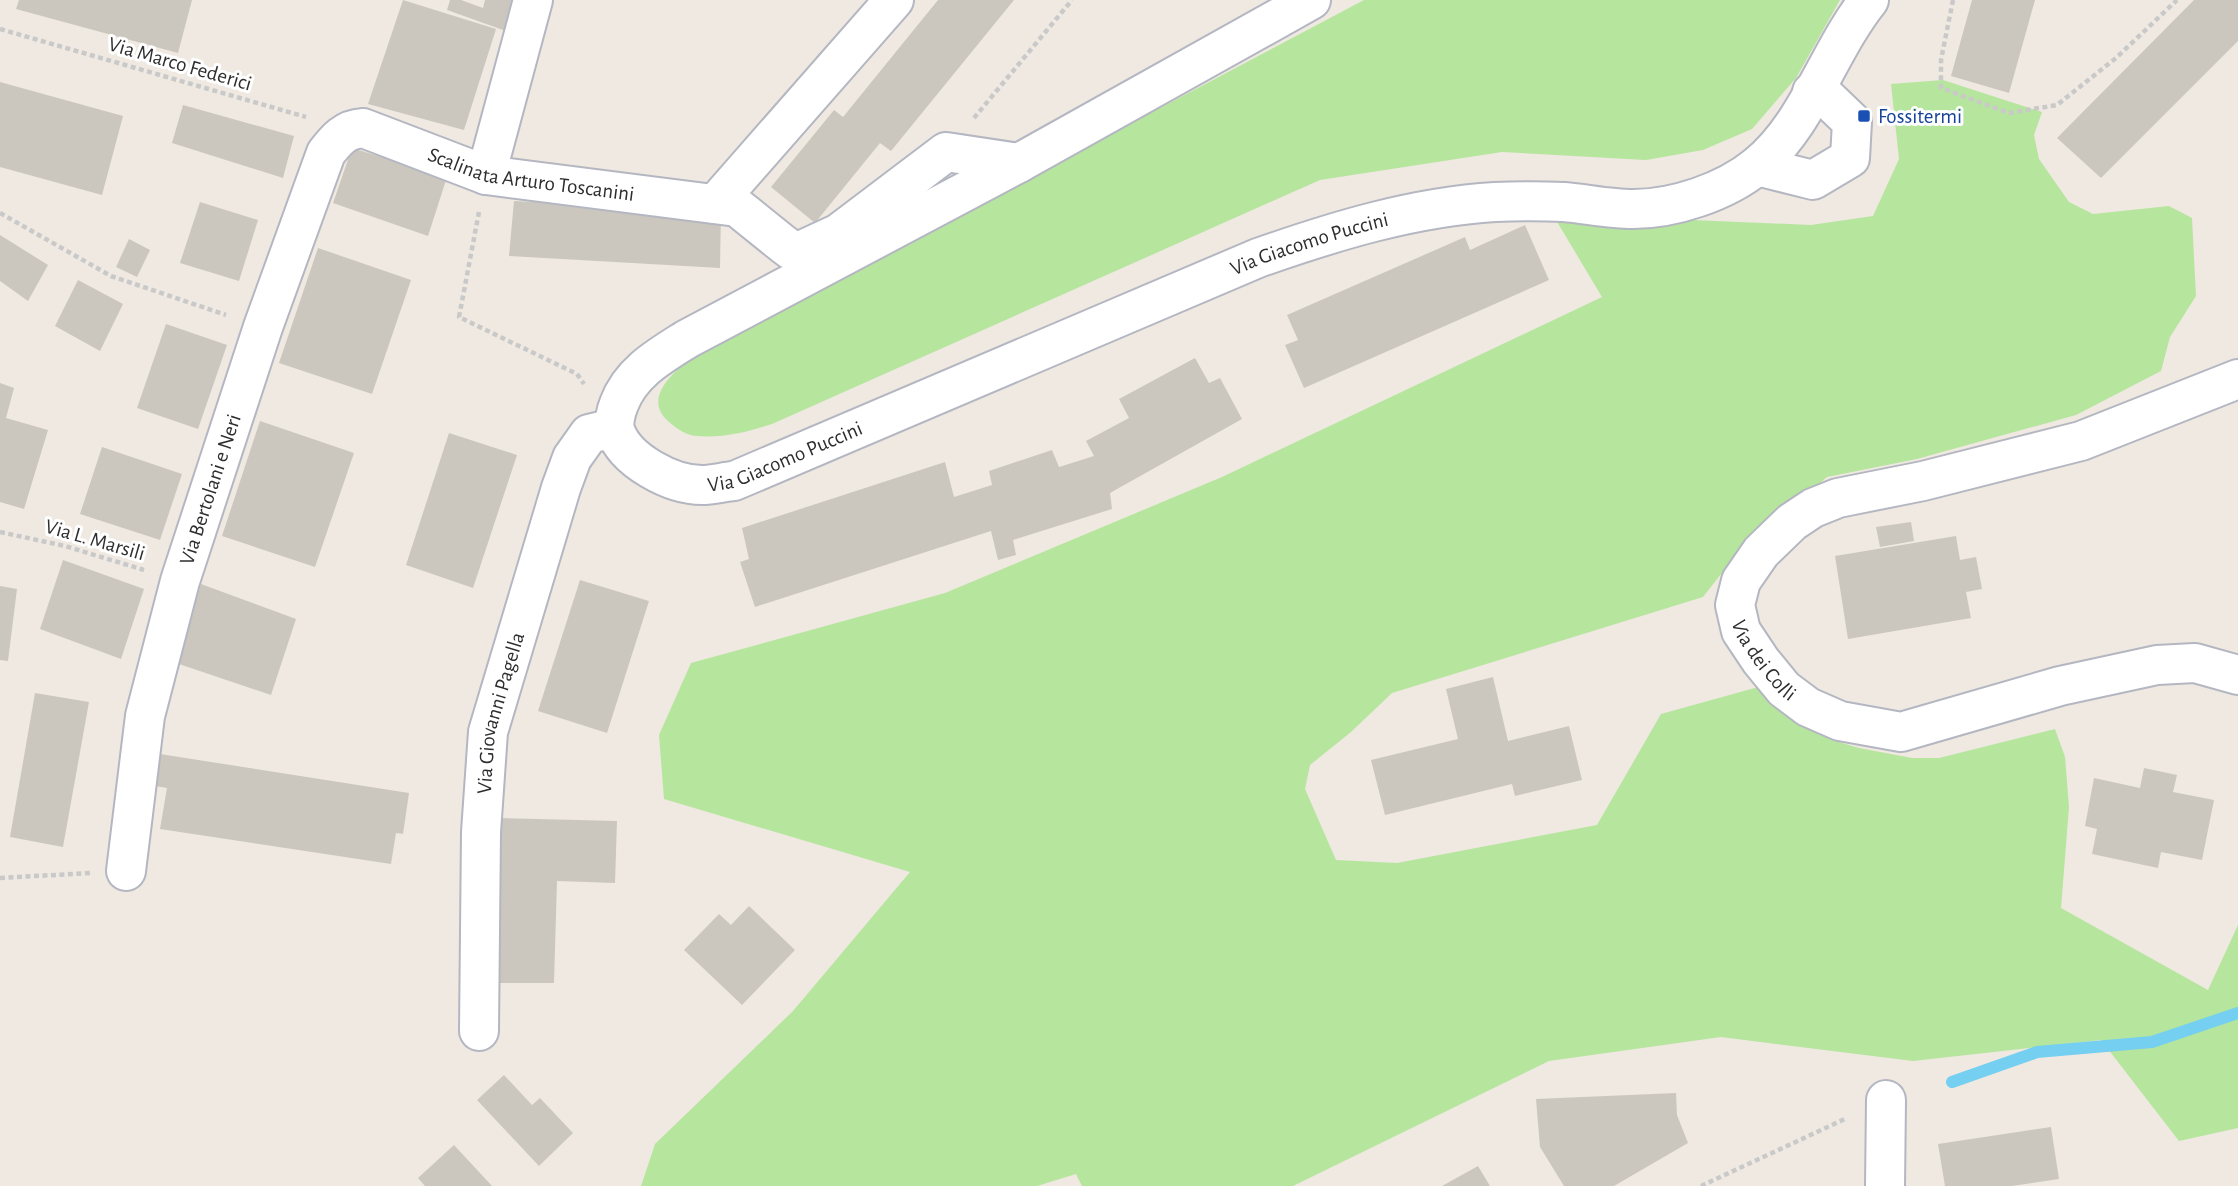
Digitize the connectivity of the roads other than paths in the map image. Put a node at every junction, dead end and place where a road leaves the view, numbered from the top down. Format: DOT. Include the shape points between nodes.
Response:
graph roads {
  1 [pos="533,0"];
  2 [pos="894,0"];
  3 [pos="1311,0"];
  4 [pos="1869,0"];
  5 [pos="1812,92"];
  6 [pos="351,130"];
  7 [pos="1018,163"];
  8 [pos="1757,166"];
  9 [pos="486,175"];
  10 [pos="715,204"];
  11 [pos="2238,379"];
  12 [pos="614,428"];
  13 [pos="2238,675"];
  14 [pos="125,871"];
  15 [pos="479,1031"];
  16 [pos="1886,1100"];
  17 [pos="1885,1186"];
  1 -- 9 [label="street"];
  2 -- 10 [label="street"];
  3 -- 7 [label="street"];
  4 -- 5 [label="street, Via Giacomo Puccini"];
  5 -- 8 [label="street, Via Giacomo Puccini" via="1779,145"];
  5 -- 8 [label="street" via="1827,98 1852,122 1850,158 1813,180"];
  6 -- 9 [label="street, Scalinata Arturo Toscanini" via="363,128"];
  6 -- 14 [label="street, Via Bertolani e Neri" via="326,153 180,581 145,716"];
  7 -- 10 [label="street, Scalinata Arturo Toscanini" via="946,152 839,233 800,251 791,250 737,207"];
  7 -- 12 [label="street" via="648,363 619,405"];
  8 -- 12 [label="street, Via Giacomo Puccini" via="1730,185 1690,200 1634,209 1495,202 1415,212 1330,233 1258,258 734,481 700,485 671,479 634,456"];
  9 -- 10 [label="street, Scalinata Arturo Toscanini"];
  11 -- 13 [label="street, Via dei Colli" via="2081,441 1838,498 1813,508 1761,552 1741,581 1735,605 1741,631 1761,662 1808,707 1840,721 1901,732 2060,686 2157,665 2195,663"];
  12 -- 15 [label="street, Via Giovanni Pagella" via="589,434 572,458 488,732 481,832"];
  16 -- 17 [label="street"];
}
